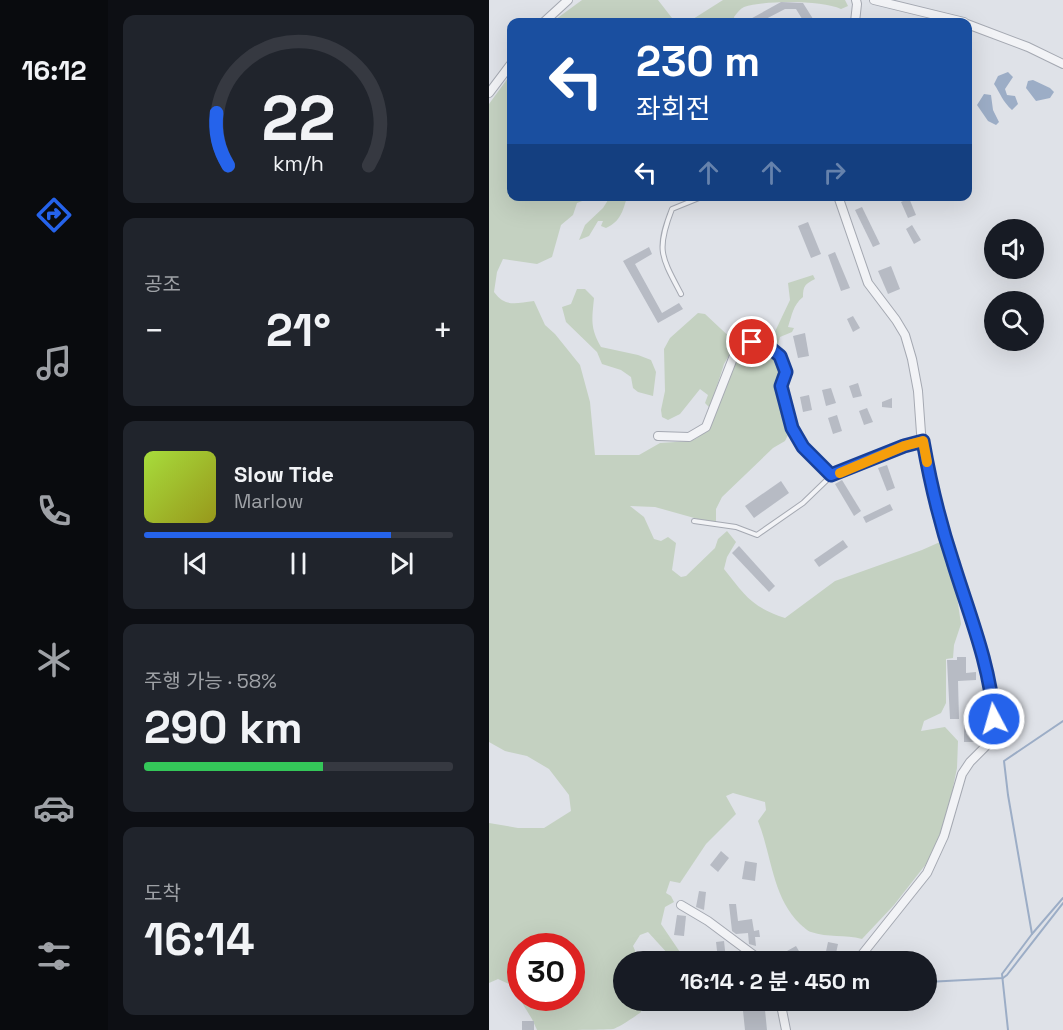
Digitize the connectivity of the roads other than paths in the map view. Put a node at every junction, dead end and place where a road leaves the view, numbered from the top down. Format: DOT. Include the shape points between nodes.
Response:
graph roads {
  1 [pos="567,0"];
  2 [pos="856,0"];
  3 [pos="874,0"];
  4 [pos="548,18"];
  5 [pos="856,18"];
  6 [pos="946,18"];
  7 [pos="972,25"];
  8 [pos="1063,63"];
  9 [pos="507,69"];
  10 [pos="489,93"];
  11 [pos="691,201"];
  12 [pos="840,201"];
  13 [pos="681,294"];
  14 [pos="658,436"];
  15 [pos="923,441"];
  16 [pos="831,475"];
  17 [pos="694,521"];
  18 [pos="681,905"];
  19 [pos="748,951"];
  20 [pos="865,951"];
  21 [pos="782,1011"];
  22 [pos="786,1030"];
  1 -- 4 [label="street"];
  2 -- 5 [label="street"];
  3 -- 6 [label="street"];
  7 -- 8 [label="street"];
  9 -- 10 [label="street"];
  11 -- 13 [label="lane" via="672,208 661,250"];
  12 -- 15 [label="street" via="868,283 905,335 918,391"];
  14 -- 16 [label="street" via="689,437 706,427 735,352 746,344 761,343 780,356 785,366 781,386 792,428 803,447"];
  15 -- 16 [label="street"];
  15 -- 20 [label="street" via="952,561 981,647 994,719 987,745 962,774 944,836 927,873"];
  16 -- 17 [label="lane" via="803,503 757,535 736,527"];
  18 -- 19 [label="street"];
  21 -- 22 [label="street"];
}
